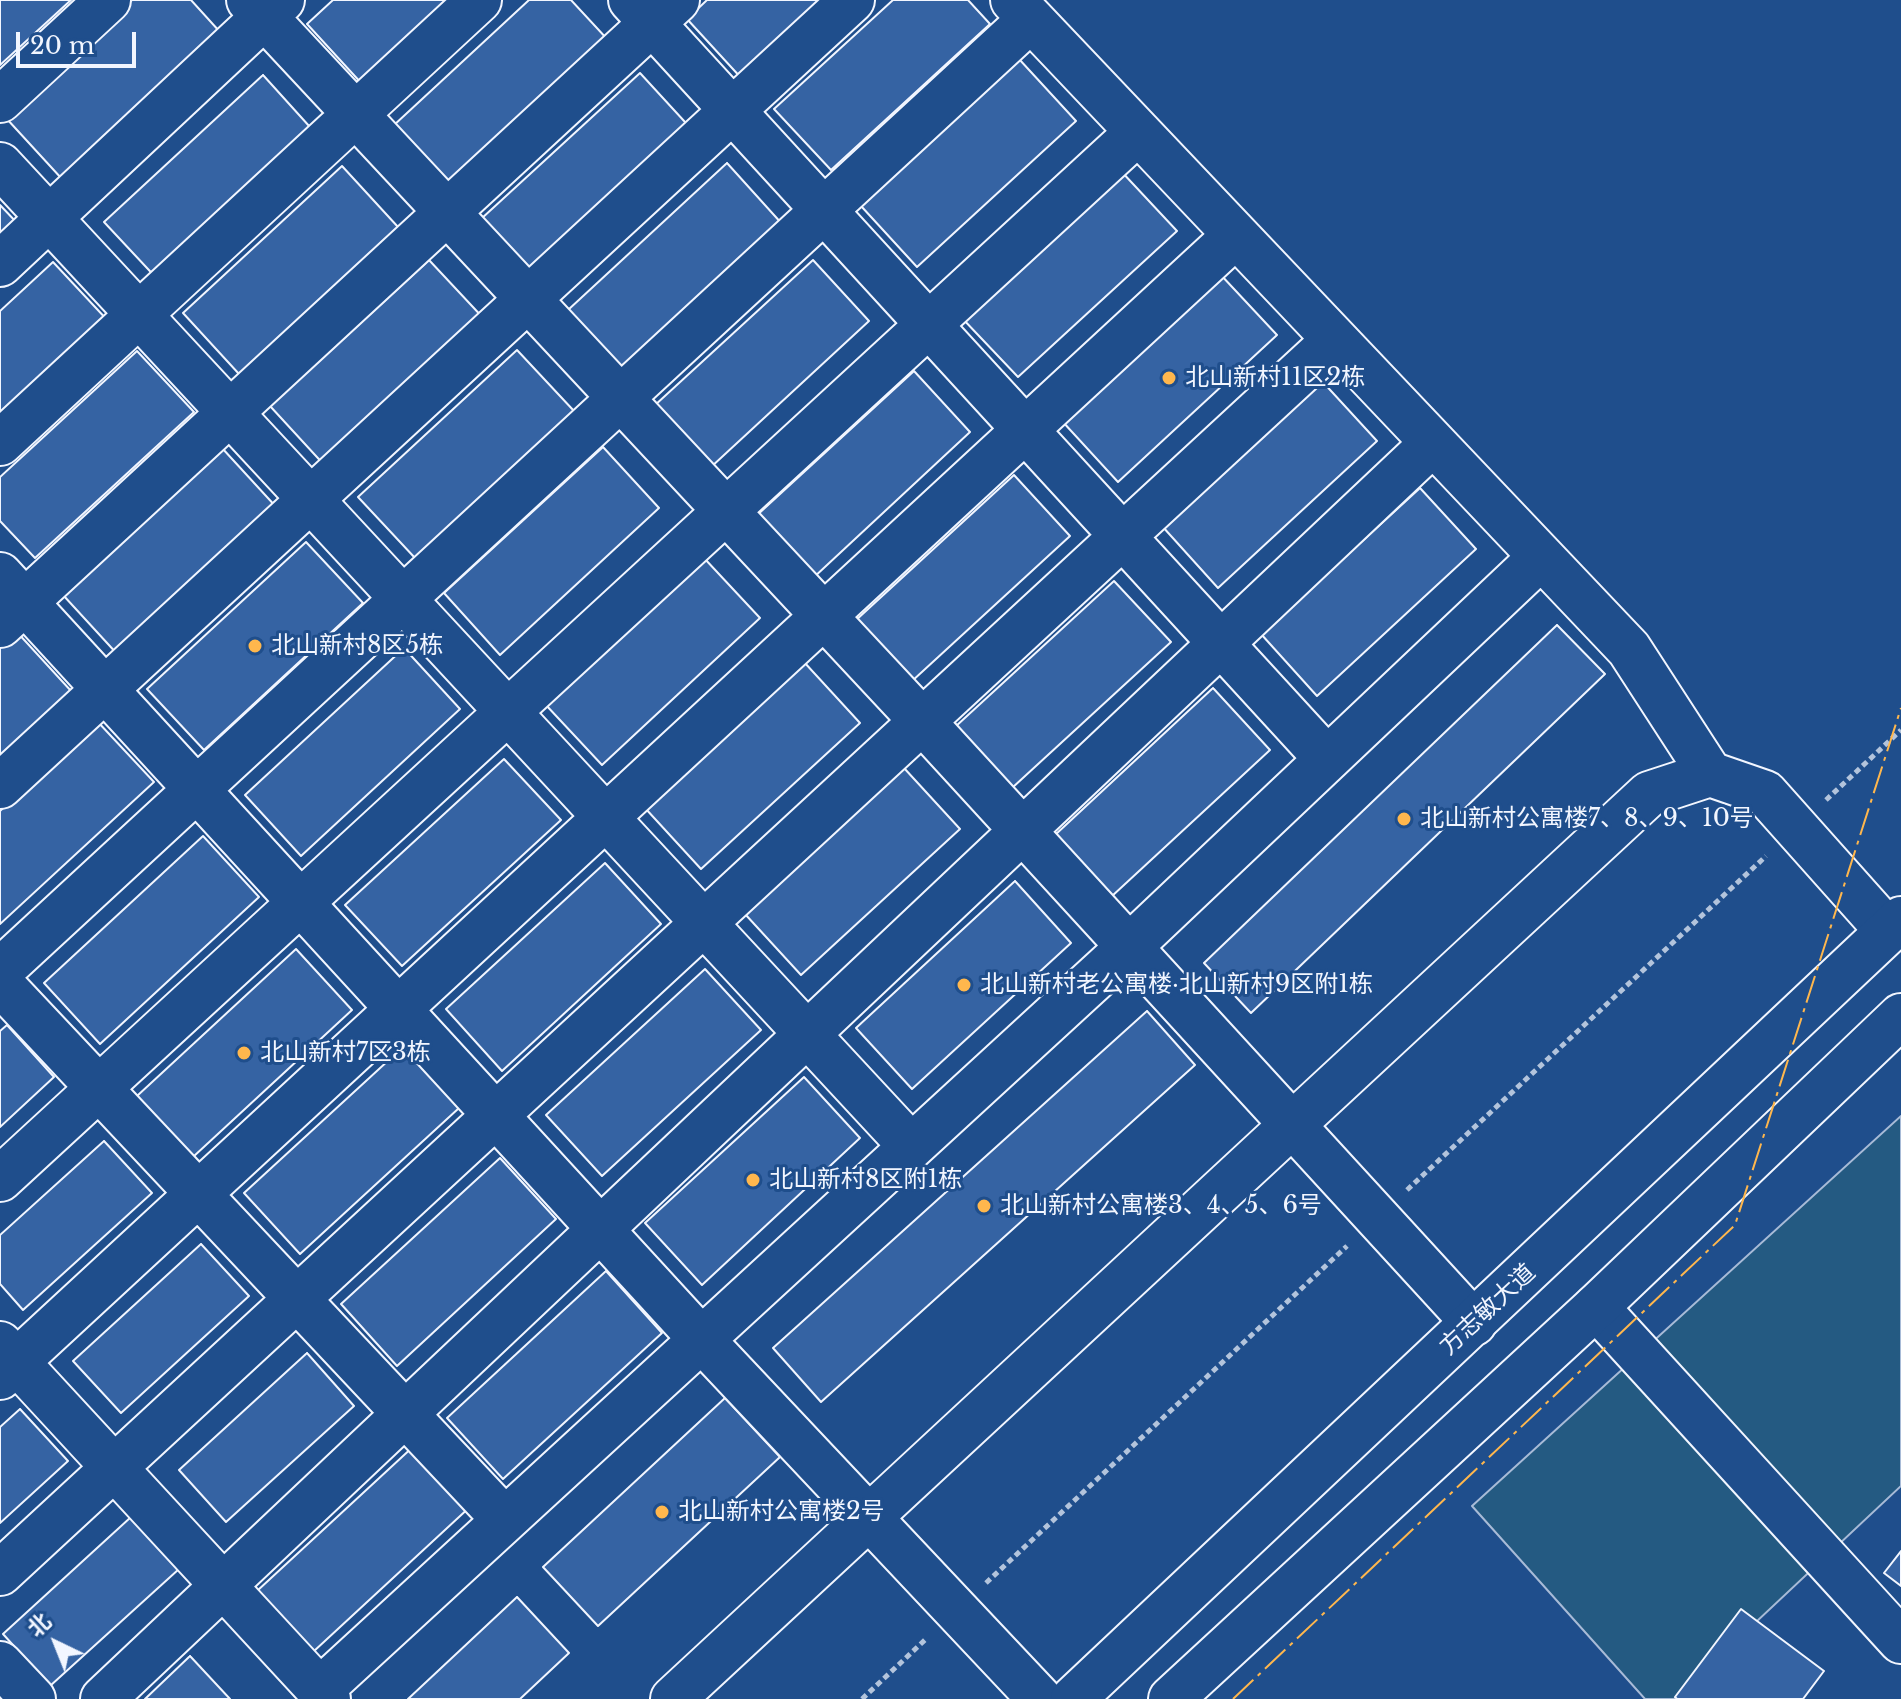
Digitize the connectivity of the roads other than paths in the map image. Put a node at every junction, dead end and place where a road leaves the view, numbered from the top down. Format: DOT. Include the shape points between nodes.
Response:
graph roads {
  1 [pos="108,0"];
  2 [pos="479,0"];
  3 [pos="852,0"];
  4 [pos="265,6"];
  5 [pos="653,8"];
  6 [pos="1022,10"];
  7 [pos="0,100"];
  8 [pos="732,111"];
  9 [pos="355,114"];
  10 [pos="1138,132"];
  11 [pos="0,165"];
  12 [pos="824,210"];
  13 [pos="447,213"];
  14 [pos="49,218"];
  15 [pos="1236,235"];
  16 [pos="0,264"];
  17 [pos="528,299"];
  18 [pos="139,315"];
  19 [pos="928,325"];
  20 [pos="1335,340"];
  21 [pos="620,398"];
  22 [pos="230,412"];
  23 [pos="1025,430"];
  24 [pos="0,443"];
  25 [pos="1433,443"];
  26 [pos="310,500"];
  27 [pos="726,511"];
  28 [pos="1123,536"];
  29 [pos="1541,557"];
  30 [pos="403,599"];
  31 [pos="8,601"];
  32 [pos="824,616"];
  33 [pos="1222,644"];
  34 [pos="105,689"];
  35 [pos="507,712"];
  36 [pos="922,721"];
  37 [pos="1327,759"];
  38 [pos="1710,774"];
  39 [pos="0,786"];
  40 [pos="197,790"];
  41 [pos="606,817"];
  42 [pos="1023,831"];
  43 [pos="300,903"];
  44 [pos="704,923"];
  45 [pos="1895,925"];
  46 [pos="1130,946"];
  47 [pos="0,971"];
  48 [pos="0,983"];
  49 [pos="398,1010"];
  50 [pos="1901,1016"];
  51 [pos="808,1034"];
  52 [pos="99,1088"];
  53 [pos="495,1115"];
  54 [pos="1292,1124"];
  55 [pos="911,1146"];
  56 [pos="0,1179"];
  57 [pos="197,1194"];
  58 [pos="600,1230"];
  59 [pos="296,1299"];
  60 [pos="1596,1307"];
  61 [pos="1474,1323"];
  62 [pos="701,1339"];
  63 [pos="5,1361"];
  64 [pos="404,1414"];
  65 [pos="114,1467"];
  66 [pos="869,1517"];
  67 [pos="505,1520"];
  68 [pos="0,1573"];
  69 [pos="223,1586"];
  70 [pos="1901,1641"];
  71 [pos="0,1664"];
  72 [pos="324,1695"];
  73 [pos="33,1699"];
  74 [pos="103,1699"];
  75 [pos="673,1699"];
  76 [pos="1040,1699"];
  77 [pos="1073,1699"];
  78 [pos="1171,1699"];
  1 -- 7 [label="main road"];
  2 -- 9 [label="main road"];
  3 -- 8 [label="main road"];
  4 -- 9 [label="main road"];
  4 -- 14 [label="main road"];
  5 -- 8 [label="main road"];
  5 -- 13 [label="main road"];
  6 -- 10 [label="main road"];
  6 -- 12 [label="main road"];
  8 -- 12 [label="main road"];
  8 -- 17 [label="main road"];
  9 -- 13 [label="main road"];
  9 -- 18 [label="main road"];
  10 -- 15 [label="main road"];
  10 -- 19 [label="main road"];
  11 -- 14 [label="main road"];
  12 -- 19 [label="main road"];
  12 -- 21 [label="main road"];
  13 -- 17 [label="main road"];
  13 -- 22 [label="main road"];
  14 -- 16 [label="main road"];
  14 -- 18 [label="main road"];
  15 -- 20 [label="main road"];
  15 -- 23 [label="main road"];
  17 -- 21 [label="main road"];
  17 -- 26 [label="main road"];
  18 -- 22 [label="main road"];
  18 -- 24 [label="main road"];
  19 -- 23 [label="main road"];
  19 -- 27 [label="main road"];
  20 -- 25 [label="main road"];
  20 -- 28 [label="main road"];
  21 -- 27 [label="main road"];
  21 -- 30 [label="main road"];
  22 -- 26 [label="main road"];
  22 -- 31 [label="main road"];
  23 -- 28 [label="main road"];
  23 -- 32 [label="main road"];
  25 -- 29 [label="main road"];
  25 -- 33 [label="main road"];
  26 -- 30 [label="main road"];
  26 -- 34 [label="main road"];
  27 -- 32 [label="main road"];
  27 -- 35 [label="main road"];
  28 -- 33 [label="main road"];
  28 -- 36 [label="main road"];
  29 -- 37 [label="main road"];
  29 -- 38 [label="main road" via="1629,649"];
  30 -- 35 [label="main road"];
  30 -- 40 [label="main road"];
  31 -- 34 [label="main road"];
  32 -- 36 [label="main road"];
  32 -- 41 [label="main road"];
  33 -- 37 [label="main road"];
  33 -- 42 [label="main road"];
  34 -- 39 [label="main road"];
  34 -- 40 [label="main road"];
  35 -- 41 [label="main road"];
  35 -- 43 [label="main road"];
  36 -- 42 [label="main road"];
  36 -- 44 [label="main road"];
  37 -- 46 [label="main road"];
  38 -- 45 [label="main road" via="1765,793"];
  38 -- 54 [label="main road" via="1649,794"];
  40 -- 43 [label="main road"];
  40 -- 47 [label="main road"];
  41 -- 44 [label="main road"];
  41 -- 49 [label="main road"];
  42 -- 46 [label="main road"];
  42 -- 51 [label="main road"];
  43 -- 49 [label="main road"];
  43 -- 52 [label="main road"];
  44 -- 51 [label="main road"];
  44 -- 53 [label="main road"];
  45 -- 61 [label="main road, 方志敏大道"];
  46 -- 54 [label="main road"];
  46 -- 55 [label="main road"];
  48 -- 52 [label="main road"];
  49 -- 53 [label="main road"];
  49 -- 57 [label="main road"];
  50 -- 60 [label="main road"];
  51 -- 55 [label="main road"];
  51 -- 58 [label="main road"];
  52 -- 56 [label="main road"];
  52 -- 57 [label="main road"];
  53 -- 58 [label="main road"];
  53 -- 59 [label="main road"];
  54 -- 61 [label="main road"];
  54 -- 66 [label="main road"];
  55 -- 62 [label="main road"];
  57 -- 59 [label="main road"];
  57 -- 63 [label="main road"];
  58 -- 62 [label="main road"];
  58 -- 64 [label="main road"];
  59 -- 64 [label="main road"];
  59 -- 65 [label="main road"];
  60 -- 70 [label="main road"];
  60 -- 78 [label="main road"];
  61 -- 77 [label="main road, 方志敏大道"];
  62 -- 66 [label="main road"];
  62 -- 67 [label="main road"];
  63 -- 65 [label="main road"];
  64 -- 67 [label="main road"];
  64 -- 69 [label="main road"];
  65 -- 68 [label="main road"];
  65 -- 69 [label="main road"];
  66 -- 75 [label="main road"];
  66 -- 76 [label="main road"];
  67 -- 72 [label="main road"];
  69 -- 72 [label="main road"];
  69 -- 74 [label="main road"];
  71 -- 73 [label="main road"];
}
